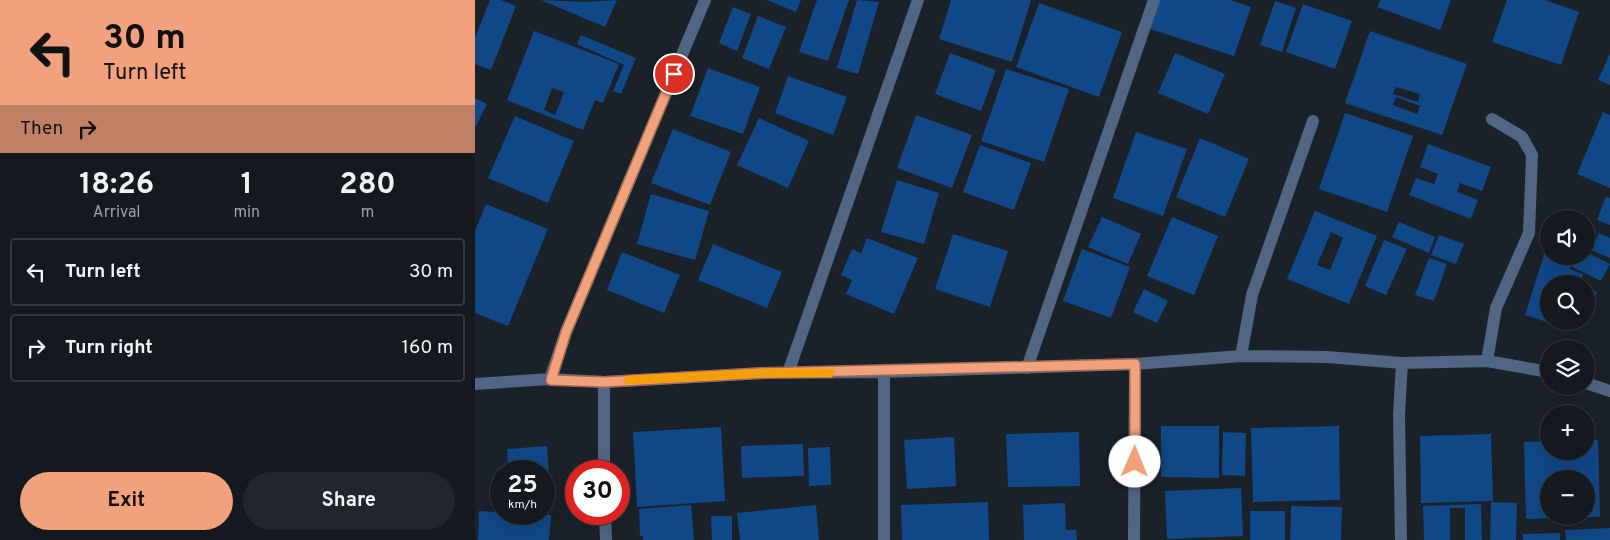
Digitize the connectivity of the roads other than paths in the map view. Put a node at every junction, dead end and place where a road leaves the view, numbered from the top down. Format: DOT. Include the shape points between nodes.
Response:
graph roads {
  1 [pos="705,0"];
  2 [pos="918,0"];
  3 [pos="1154,0"];
  4 [pos="1492,119"];
  5 [pos="1313,121"];
  6 [pos="1241,356"];
  7 [pos="1487,361"];
  8 [pos="1403,363"];
  9 [pos="1135,364"];
  10 [pos="1027,368"];
  11 [pos="1540,370"];
  12 [pos="884,372"];
  13 [pos="788,373"];
  14 [pos="551,380"];
  15 [pos="604,382"];
  16 [pos="475,384"];
  17 [pos="1595,386"];
  18 [pos="1610,391"];
  19 [pos="605,460"];
  20 [pos="605,525"];
  21 [pos="606,540"];
  22 [pos="884,540"];
  23 [pos="1134,540"];
  24 [pos="1401,540"];
  1 -- 14 [label="street" via="566,332"];
  2 -- 13 [label="street"];
  3 -- 10 [label="street"];
  4 -- 7 [label="street" via="1522,136 1532,155 1529,233 1496,308"];
  5 -- 6 [label="street" via="1252,295"];
  6 -- 8 [label="street" via="1327,357"];
  6 -- 9 [label="street"];
  7 -- 8 [label="street"];
  7 -- 11 [label="street"];
  8 -- 24 [label="street" via="1399,414"];
  9 -- 10 [label="street"];
  9 -- 23 [label="street"];
  10 -- 12 [label="street"];
  12 -- 13 [label="street"];
  12 -- 22 [label="street"];
  13 -- 15 [label="street"];
  14 -- 15 [label="street"];
  14 -- 16 [label="street"];
  15 -- 19 [label="street"];
  17 -- 18 [label="street"];
  20 -- 21 [label="street"];
}
